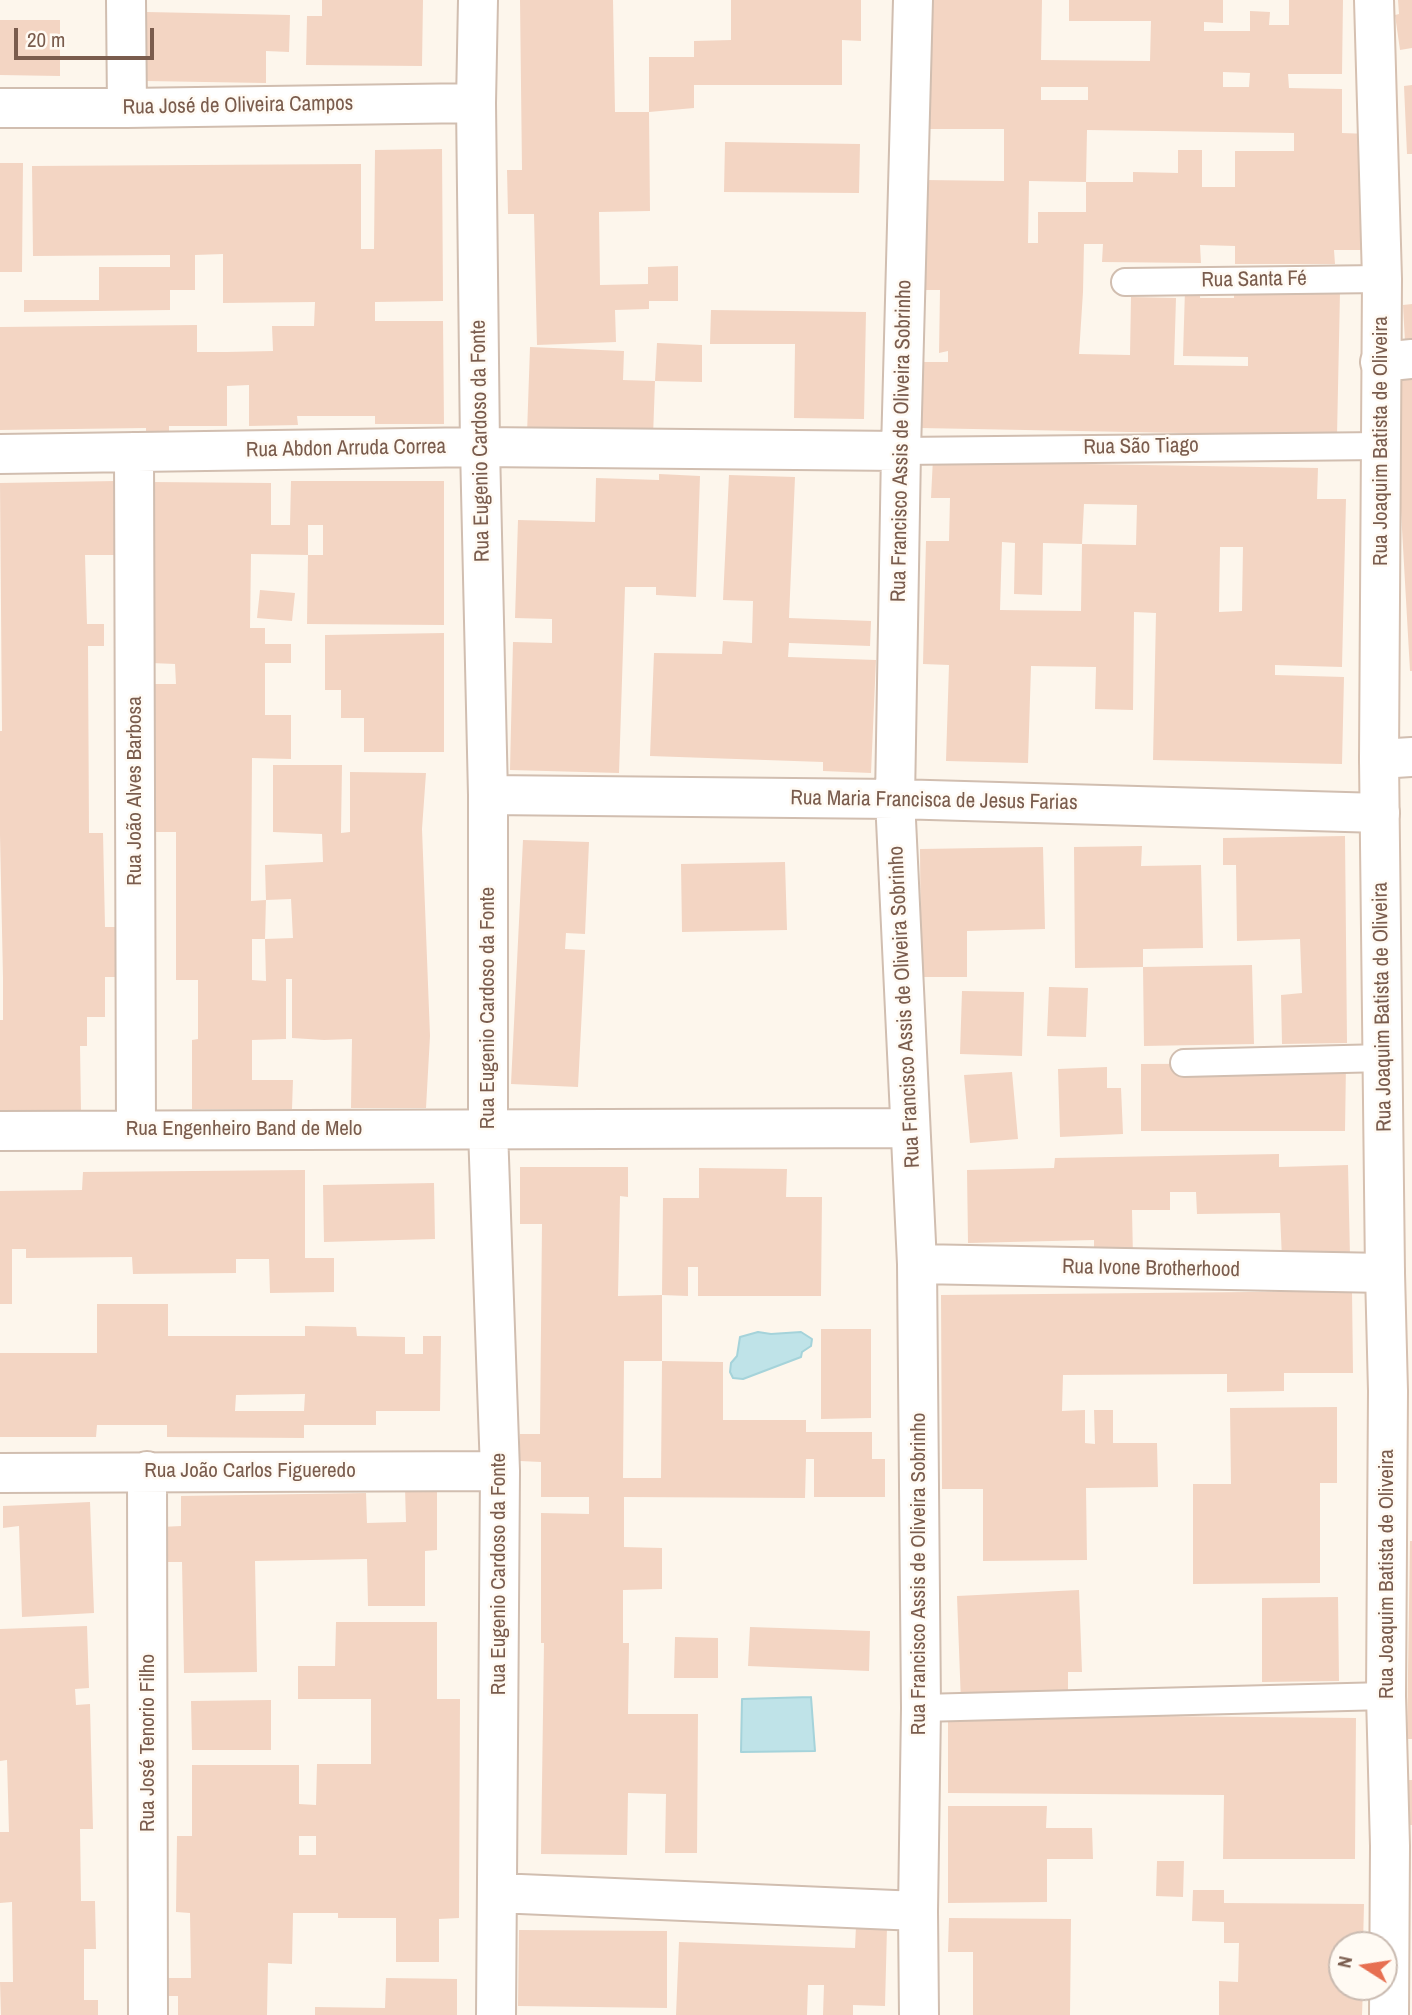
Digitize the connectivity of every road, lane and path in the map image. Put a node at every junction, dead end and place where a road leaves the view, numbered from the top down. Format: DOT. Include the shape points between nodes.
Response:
graph roads {
  1 [pos="126,0"];
  2 [pos="478,0"];
  3 [pos="913,0"];
  4 [pos="1374,0"];
  5 [pos="476,103"];
  6 [pos="0,108"];
  7 [pos="127,108"];
  8 [pos="1382,279"];
  9 [pos="1125,282"];
  10 [pos="1396,361"];
  11 [pos="1381,446"];
  12 [pos="480,447"];
  13 [pos="901,451"];
  14 [pos="134,452"];
  15 [pos="0,454"];
  16 [pos="1396,758"];
  17 [pos="488,795"];
  18 [pos="895,799"];
  19 [pos="1381,813"];
  20 [pos="1384,1058"];
  21 [pos="1184,1063"];
  22 [pos="910,1128"];
  23 [pos="136,1129"];
  24 [pos="488,1130"];
  25 [pos="0,1131"];
  26 [pos="917,1264"];
  27 [pos="1385,1273"];
  28 [pos="1400,1391"];
  29 [pos="147,1471"];
  30 [pos="500,1471"];
  31 [pos="0,1473"];
  32 [pos="1385,1696"];
  33 [pos="921,1708"];
  34 [pos="1401,1846"];
  35 [pos="497,1893"];
  36 [pos="918,1911"];
  37 [pos="148,2015"];
  38 [pos="496,2015"];
  39 [pos="919,2015"];
  40 [pos="1389,2015"];
  1 -- 7 [label="street"];
  2 -- 5 [label="street, Rua Eugenio Cardoso da Fonte"];
  3 -- 13 [label="street, Rua Francisco Assis de Oliveira Sobrinho"];
  4 -- 8 [label="street, Rua Joaquim Batista de Oliveira"];
  5 -- 7 [label="street, Rua José de Oliveira Campos"];
  5 -- 12 [label="street, Rua Eugenio Cardoso da Fonte"];
  6 -- 7 [label="street, Rua José de Oliveira Campos"];
  8 -- 9 [label="lane, Rua Santa Fé"];
  8 -- 10 [label="street, Rua Joaquim Batista de Oliveira"];
  10 -- 11 [label="street, Rua Joaquim Batista de Oliveira"];
  11 -- 13 [label="lane, Rua São Tiago"];
  11 -- 16 [label="street, Rua Joaquim Batista de Oliveira"];
  12 -- 13 [label="street, Rua Abdon Arruda Correa"];
  12 -- 14 [label="street, Rua Abdon Arruda Correa"];
  12 -- 17 [label="street, Rua Eugenio Cardoso da Fonte"];
  13 -- 18 [label="street, Rua Francisco Assis de Oliveira Sobrinho"];
  14 -- 15 [label="street, Rua Abdon Arruda Correa"];
  14 -- 23 [label="street, Rua João Alves Barbosa"];
  16 -- 19 [label="street, Rua Joaquim Batista de Oliveira"];
  17 -- 18 [label="street, Rua Maria Francisca de Jesus Farias"];
  17 -- 24 [label="street, Rua Eugenio Cardoso da Fonte"];
  18 -- 19 [label="street, Rua Maria Francisca de Jesus Farias"];
  18 -- 22 [label="street, Rua Francisco Assis de Oliveira Sobrinho"];
  19 -- 20 [label="street, Rua Joaquim Batista de Oliveira"];
  20 -- 21 [label="lane"];
  20 -- 27 [label="street, Rua Joaquim Batista de Oliveira"];
  22 -- 24 [label="street, Rua Engenheiro Band de Melo"];
  22 -- 26 [label="street, Rua Francisco Assis de Oliveira Sobrinho"];
  23 -- 24 [label="street, Rua Engenheiro Band de Melo"];
  23 -- 25 [label="street, Rua Engenheiro Band de Melo"];
  24 -- 30 [label="street, Rua Eugenio Cardoso da Fonte"];
  26 -- 27 [label="street, Rua Ivone Brotherhood"];
  26 -- 33 [label="street, Rua Francisco Assis de Oliveira Sobrinho"];
  27 -- 28 [label="street, Rua Joaquim Batista de Oliveira"];
  28 -- 32 [label="street, Rua Joaquim Batista de Oliveira"];
  29 -- 30 [label="street, Rua João Carlos Figueredo"];
  29 -- 31 [label="street, Rua João Carlos Figueredo"];
  29 -- 37 [label="street, Rua José Tenorio Filho"];
  30 -- 35 [label="street, Rua Eugenio Cardoso da Fonte"];
  32 -- 33 [label="lane"];
  32 -- 34 [label="street, Rua Joaquim Batista de Oliveira"];
  33 -- 36 [label="street, Rua Francisco Assis de Oliveira Sobrinho"];
  34 -- 40 [label="street, Rua Joaquim Batista de Oliveira"];
  35 -- 36 [label="street"];
  35 -- 38 [label="street, Rua Eugenio Cardoso da Fonte"];
  36 -- 39 [label="street, Rua Francisco Assis de Oliveira Sobrinho"];
}
